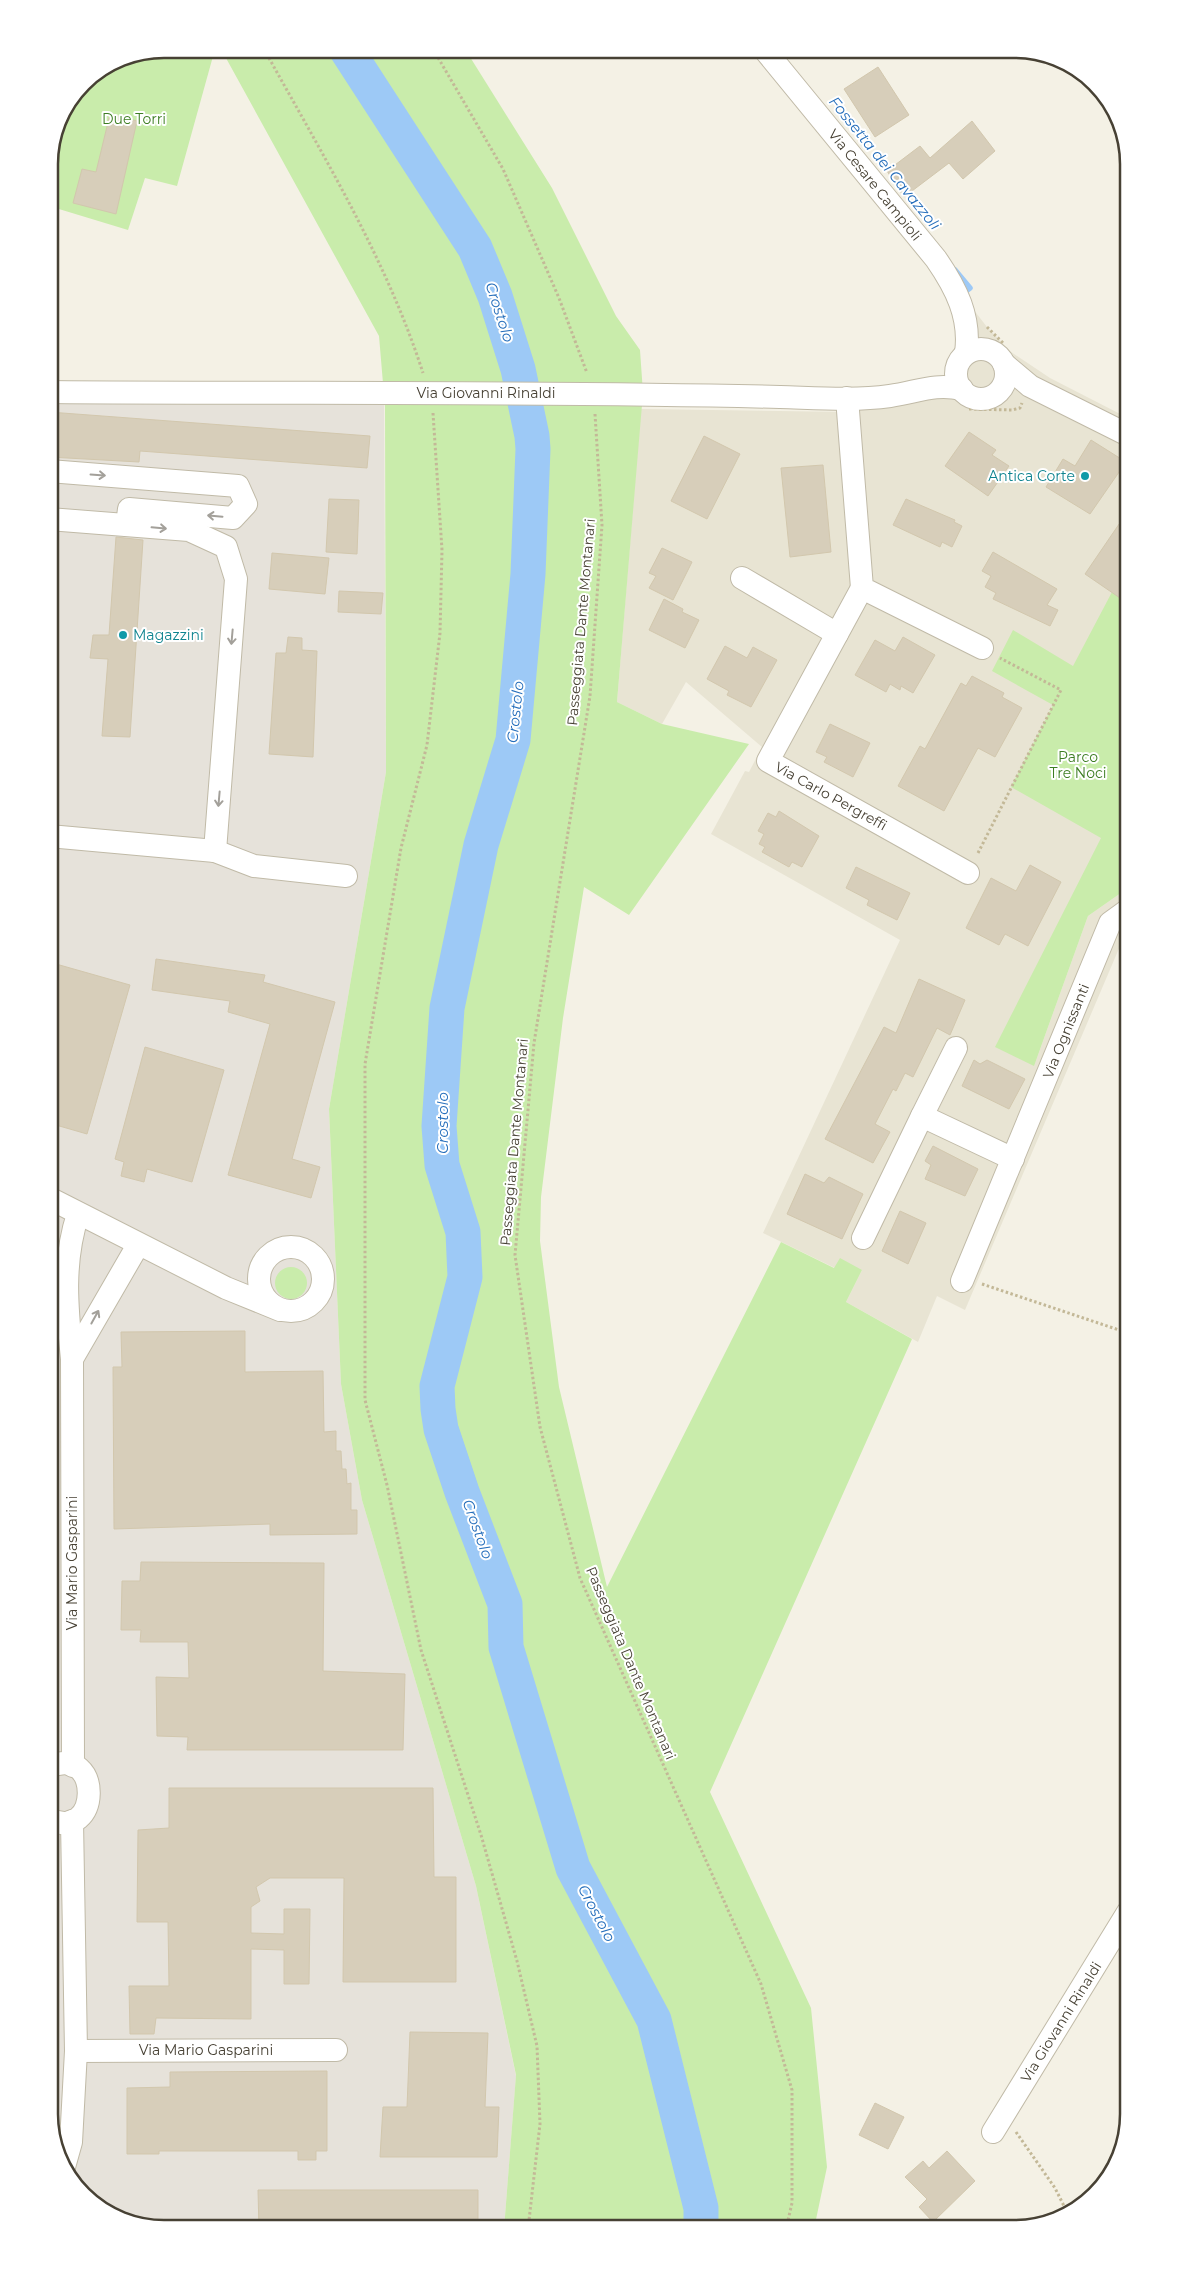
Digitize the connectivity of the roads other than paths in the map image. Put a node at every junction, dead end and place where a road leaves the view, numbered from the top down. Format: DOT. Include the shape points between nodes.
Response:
graph roads {
  1 [pos="771,58"];
  2 [pos="976,326"];
  3 [pos="1001,354"];
  4 [pos="964,356"];
  5 [pos="922,388"];
  6 [pos="962,389"];
  7 [pos="58,392"];
  8 [pos="996,394"];
  9 [pos="847,398"];
  10 [pos="1056,401"];
  11 [pos="1120,431"];
  12 [pos="58,472"];
  13 [pos="58,520"];
  14 [pos="127,525"];
  15 [pos="742,578"];
  16 [pos="862,588"];
  17 [pos="838,634"];
  18 [pos="982,648"];
  19 [pos="58,837"];
  20 [pos="215,851"];
  21 [pos="968,873"];
  22 [pos="346,876"];
  23 [pos="1120,916"];
  24 [pos="956,1048"];
  25 [pos="922,1116"];
  26 [pos="1013,1159"];
  27 [pos="58,1203"];
  28 [pos="78,1214"];
  29 [pos="863,1238"];
  30 [pos="138,1244"];
  31 [pos="260,1269"];
  32 [pos="970,1281"];
  33 [pos="226,1288"];
  34 [pos="280,1310"];
  35 [pos="72,1359"];
  36 [pos="58,1765"];
  37 [pos="73,1766"];
  38 [pos="72,1821"];
  39 [pos="58,1822"];
  40 [pos="1120,1925"];
  41 [pos="336,2050"];
  42 [pos="76,2051"];
  43 [pos="999,2124"];
  44 [pos="67,2156"];
  1 -- 2 [label="street, Via Cesare Campioli" via="936,259"];
  2 -- 3 [label="street"];
  2 -- 4 [label="street, Via Cesare Campioli"];
  3 -- 4 [label="street" via="975,350"];
  3 -- 8 [label="street" via="1005,380"];
  3 -- 10 [label="street" via="1030,386"];
  4 -- 5 [label="street" via="943,378"];
  4 -- 6 [label="street" via="957,374"];
  5 -- 6 [label="street" via="945,386"];
  5 -- 9 [label="street, Via Giovanni Rinaldi" via="891,396"];
  6 -- 8 [label="street" via="982,398"];
  7 -- 9 [label="street, Via Giovanni Rinaldi" via="592,393"];
  8 -- 10 [label="street"];
  9 -- 16 [label="street"];
  10 -- 11 [label="street"];
  12 -- 14 [label="street, one-way" via="238,486 246,504 233,518 129,509"];
  13 -- 14 [label="street"];
  14 -- 20 [label="street, one-way" via="189,530 226,547 236,579"];
  15 -- 17 [label="street"];
  16 -- 17 [label="street, Via Carlo Pergreffi"];
  16 -- 18 [label="street"];
  17 -- 21 [label="street, Via Carlo Pergreffi" via="768,762"];
  19 -- 20 [label="street"];
  20 -- 22 [label="street" via="254,866"];
  23 -- 26 [label="street, Via Ognissanti" via="1110,923"];
  24 -- 25 [label="street"];
  25 -- 26 [label="street"];
  25 -- 29 [label="street"];
  26 -- 32 [label="street, Via Ognissanti"];
  27 -- 28 [label="street"];
  28 -- 30 [label="street"];
  28 -- 35 [label="street, Via Mario Gasparini" via="70,1240 66,1300"];
  30 -- 33 [label="street"];
  35 -- 30 [label="street, Via Mario Gasparini, one-way"];
  31 -- 33 [label="street" via="245,1282"];
  31 -- 34 [label="street" via="264,1298"];
  31 -- 34 [label="street" via="274,1252 295,1246 306,1250 321,1265 323,1287 312,1305 291,1312"];
  33 -- 34 [label="street"];
  35 -- 37 [label="street, Via Mario Gasparini"];
  36 -- 37 [label="street"];
  37 -- 38 [label="street" via="81,1772 90,1789 87,1808"];
  38 -- 39 [label="street"];
  38 -- 42 [label="street"];
  40 -- 43 [label="street, Via Giovanni Rinaldi"];
  41 -- 42 [label="street, Via Mario Gasparini"];
  42 -- 44 [label="street"];
}
